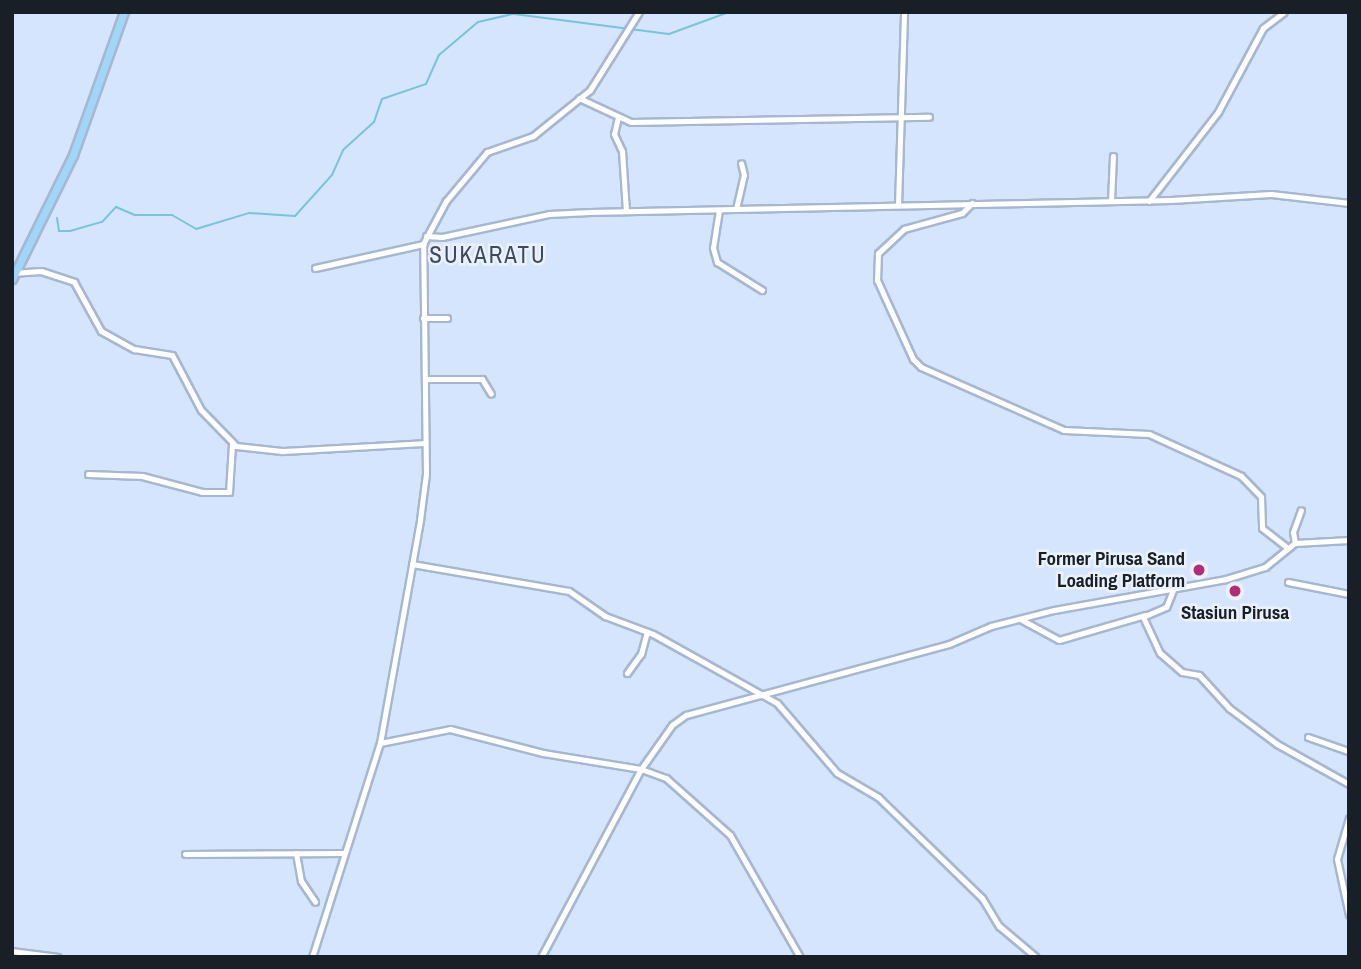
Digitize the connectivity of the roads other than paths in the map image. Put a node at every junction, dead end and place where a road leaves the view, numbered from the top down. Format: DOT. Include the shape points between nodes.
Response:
graph roads {
  1 [pos="124,12"];
  2 [pos="639,12"];
  3 [pos="904,12"];
  4 [pos="1284,12"];
  5 [pos="579,98"];
  6 [pos="901,116"];
  7 [pos="618,117"];
  8 [pos="929,117"];
  9 [pos="1113,156"];
  10 [pos="741,163"];
  11 [pos="1111,201"];
  12 [pos="1149,201"];
  13 [pos="972,203"];
  14 [pos="1349,203"];
  15 [pos="898,205"];
  16 [pos="719,209"];
  17 [pos="736,209"];
  18 [pos="626,211"];
  19 [pos="426,236"];
  20 [pos="423,244"];
  21 [pos="315,268"];
  22 [pos="13,275"];
  23 [pos="762,290"];
  24 [pos="423,318"];
  25 [pos="447,318"];
  26 [pos="426,379"];
  27 [pos="491,394"];
  28 [pos="425,443"];
  29 [pos="232,444"];
  30 [pos="88,474"];
  31 [pos="1301,510"];
  32 [pos="1349,540"];
  33 [pos="1295,543"];
  34 [pos="1288,548"];
  35 [pos="412,564"];
  36 [pos="1288,582"];
  37 [pos="1173,590"];
  38 [pos="1349,594"];
  39 [pos="1144,615"];
  40 [pos="1022,620"];
  41 [pos="647,632"];
  42 [pos="627,673"];
  43 [pos="758,695"];
  44 [pos="1308,737"];
  45 [pos="380,743"];
  46 [pos="1348,750"];
  47 [pos="1349,760"];
  48 [pos="641,769"];
  49 [pos="1349,784"];
  50 [pos="1349,818"];
  51 [pos="1346,840"];
  52 [pos="296,853"];
  53 [pos="344,853"];
  54 [pos="185,854"];
  55 [pos="315,902"];
  56 [pos="1349,915"];
  57 [pos="12,951"];
  58 [pos="58,957"];
  59 [pos="312,957"];
  60 [pos="541,957"];
  61 [pos="800,957"];
  62 [pos="1036,957"];
  1 -- 22 [label="main road" via="72,155"];
  2 -- 5 [label="street" via="596,83"];
  3 -- 6 [label="street"];
  4 -- 12 [label="street" via="1263,28 1218,112"];
  5 -- 7 [label="street"];
  5 -- 19 [label="street" via="533,136 487,152 446,201"];
  6 -- 7 [label="street" via="662,123"];
  6 -- 8 [label="street"];
  6 -- 15 [label="street"];
  7 -- 18 [label="street" via="614,134 622,151"];
  9 -- 11 [label="street"];
  10 -- 17 [label="street" via="744,175"];
  11 -- 12 [label="street"];
  11 -- 13 [label="street"];
  12 -- 14 [label="street" via="1271,194"];
  13 -- 15 [label="street"];
  13 -- 34 [label="street" via="962,213 904,229 878,254 877,280 920,367 1064,430 1149,434 1241,476 1261,497 1262,528"];
  15 -- 17 [label="street"];
  16 -- 17 [label="street"];
  16 -- 18 [label="street"];
  16 -- 23 [label="street" via="713,248 717,262"];
  18 -- 19 [label="street" via="549,214 442,237"];
  19 -- 20 [label="street"];
  20 -- 21 [label="street"];
  20 -- 24 [label="street"];
  22 -- 29 [label="street" via="41,271 74,282 101,331 134,349 172,355 201,410"];
  24 -- 25 [label="street"];
  24 -- 26 [label="street"];
  26 -- 27 [label="street" via="482,379"];
  26 -- 28 [label="street"];
  28 -- 29 [label="street" via="282,451"];
  28 -- 35 [label="street" via="426,474"];
  29 -- 30 [label="street" via="229,492 202,492 142,476"];
  31 -- 33 [label="street" via="1293,532"];
  32 -- 33 [label="street"];
  33 -- 34 [label="street"];
  34 -- 37 [label="street" via="1265,567"];
  35 -- 41 [label="street" via="559,588 613,620"];
  35 -- 45 [label="street"];
  36 -- 38 [label="street"];
  37 -- 39 [label="street" via="1166,607"];
  37 -- 40 [label="street" via="1090,602"];
  39 -- 40 [label="street" via="1059,640"];
  39 -- 49 [label="street" via="1161,655 1182,672 1199,674 1229,708 1277,744"];
  40 -- 43 [label="street"];
  41 -- 42 [label="street" via="641,654"];
  41 -- 43 [label="street"];
  43 -- 48 [label="street" via="686,715 667,731"];
  43 -- 62 [label="street" via="788,713 836,773 878,797 982,898 999,926"];
  44 -- 46 [label="street"];
  45 -- 48 [label="street" via="450,729 543,753"];
  45 -- 53 [label="street"];
  46 -- 47 [label="street"];
  48 -- 60 [label="street"];
  48 -- 61 [label="street" via="666,778 730,835"];
  50 -- 51 [label="street"];
  51 -- 56 [label="street" via="1337,871"];
  52 -- 53 [label="street"];
  52 -- 54 [label="street"];
  52 -- 55 [label="street" via="301,881"];
  53 -- 59 [label="street"];
  57 -- 58 [label="street"];
}
